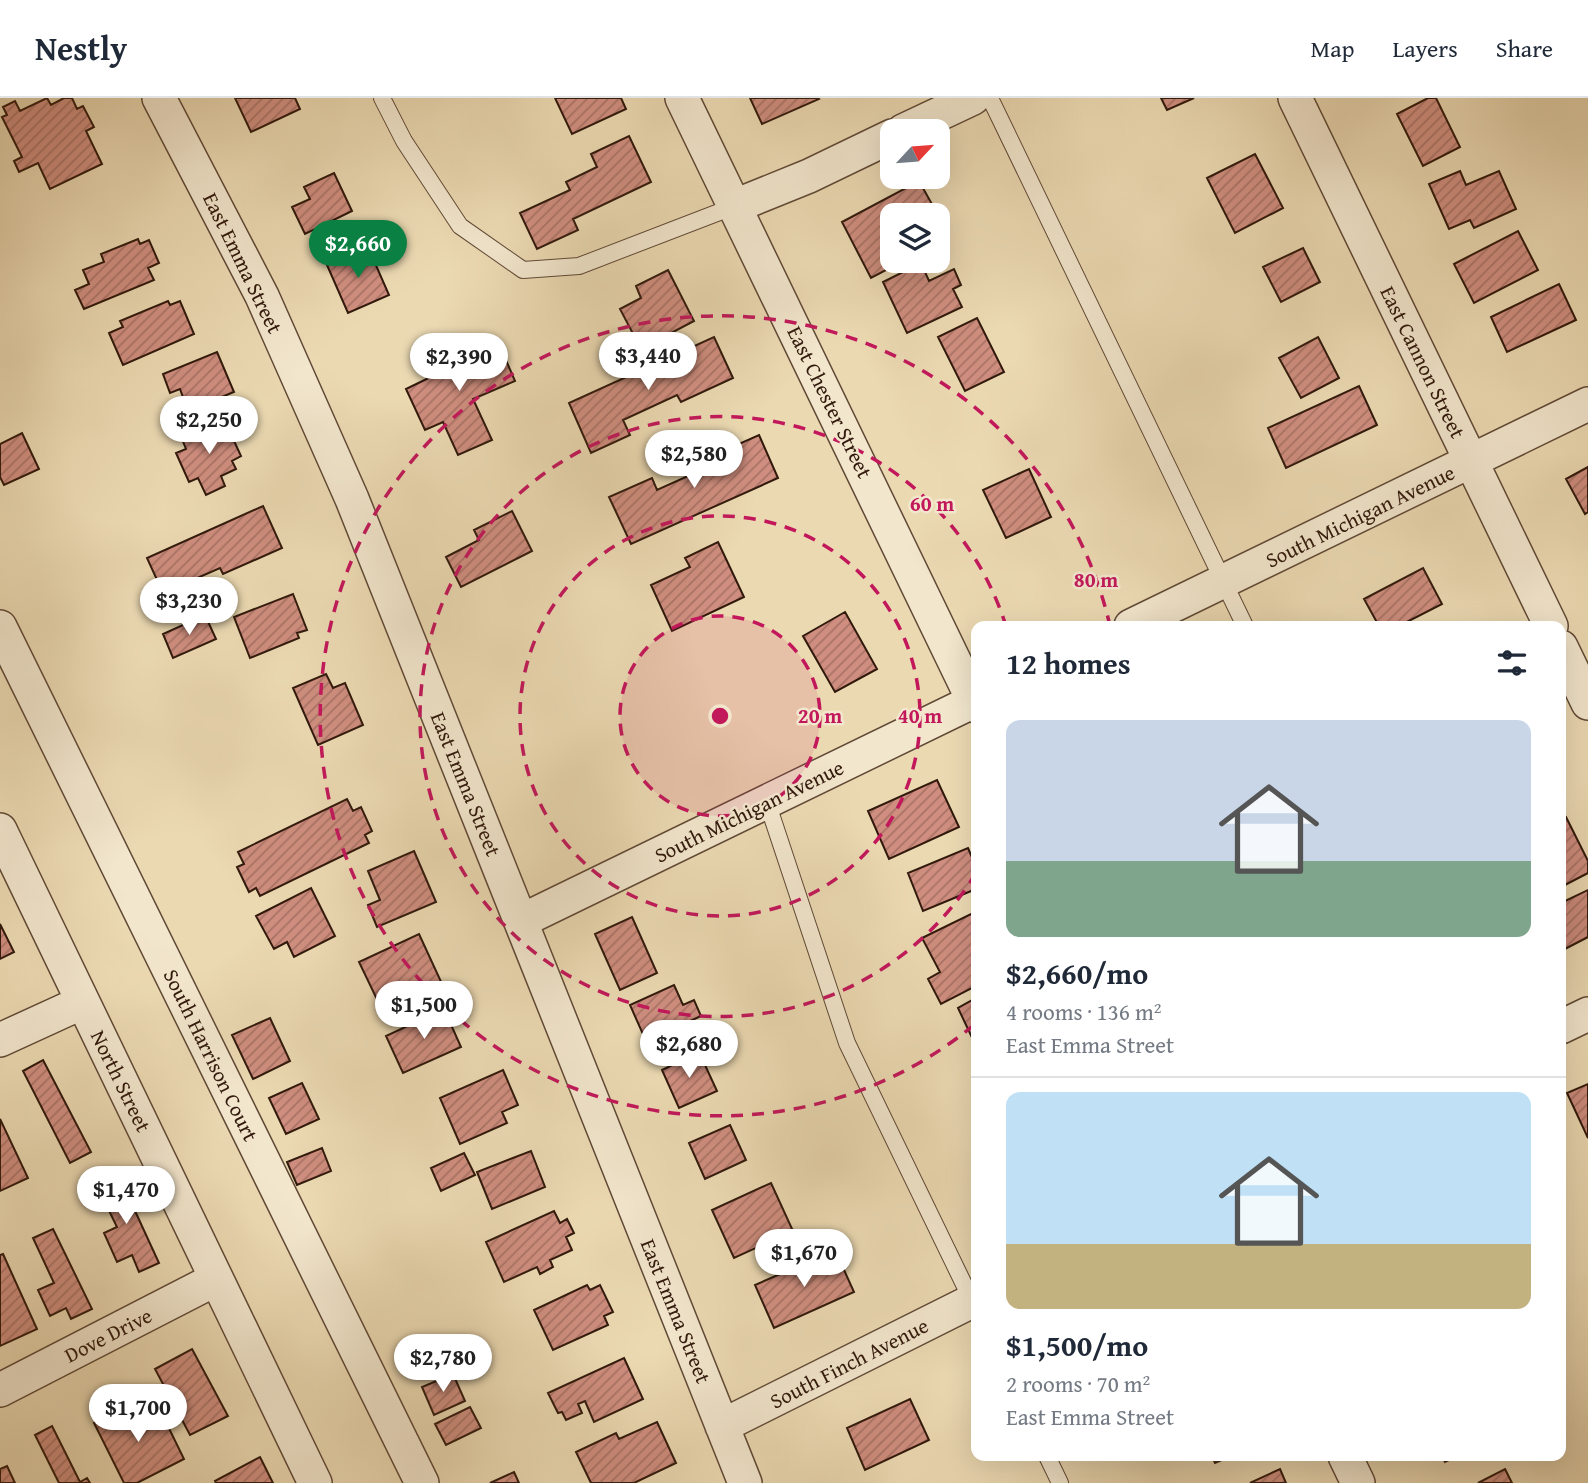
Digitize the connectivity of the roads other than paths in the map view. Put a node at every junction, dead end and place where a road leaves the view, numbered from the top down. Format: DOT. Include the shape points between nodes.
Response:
graph roads {
  1 [pos="159,98"];
  2 [pos="382,98"];
  3 [pos="682,98"];
  4 [pos="973,98"];
  5 [pos="990,98"];
  6 [pos="1295,98"];
  7 [pos="928,119"];
  8 [pos="880,142"];
  9 [pos="735,206"];
  10 [pos="1588,404"];
  11 [pos="1471,462"];
  12 [pos="1223,583"];
  13 [pos="1142,621"];
  14 [pos="1242,621"];
  15 [pos="1549,621"];
  16 [pos="0,627"];
  17 [pos="1566,657"];
  18 [pos="971,693"];
  19 [pos="1588,703"];
  20 [pos="971,705"];
  21 [pos="767,802"];
  22 [pos="0,830"];
  23 [pos="521,921"];
  24 [pos="83,1002"];
  25 [pos="1588,1014"];
  26 [pos="1566,1025"];
  27 [pos="0,1041"];
  28 [pos="216,1279"];
  29 [pos="971,1296"];
  30 [pos="971,1306"];
  31 [pos="0,1390"];
  32 [pos="722,1426"];
  33 [pos="1049,1461"];
  34 [pos="1347,1461"];
  35 [pos="316,1483"];
  36 [pos="422,1483"];
  37 [pos="745,1483"];
  38 [pos="1060,1483"];
  39 [pos="1358,1483"];
  1 -- 23 [label="street, East Emma Street" via="262,296 341,474"];
  2 -- 9 [label="lane" via="404,141 460,226 523,270 579,266"];
  3 -- 9 [label="street, East Chester Street"];
  4 -- 7 [label="street"];
  5 -- 12 [label="lane"];
  6 -- 11 [label="street, East Cannon Street"];
  8 -- 9 [label="street"];
  9 -- 18 [label="street, East Chester Street"];
  10 -- 11 [label="street, South Michigan Avenue"];
  11 -- 12 [label="street, South Michigan Avenue"];
  11 -- 15 [label="street, East Cannon Street"];
  12 -- 13 [label="street, South Michigan Avenue"];
  12 -- 14 [label="lane"];
  16 -- 36 [label="street, South Harrison Court"];
  17 -- 19 [label="street"];
  20 -- 21 [label="street, South Michigan Avenue"];
  21 -- 23 [label="street, South Michigan Avenue"];
  21 -- 29 [label="lane" via="847,1043"];
  22 -- 24 [label="street, North Street"];
  23 -- 32 [label="street, East Emma Street"];
  24 -- 27 [label="street"];
  24 -- 28 [label="street, North Street"];
  25 -- 26 [label="street"];
  28 -- 31 [label="street, Dove Drive"];
  28 -- 35 [label="street, North Street"];
  30 -- 32 [label="street, South Finch Avenue"];
  32 -- 37 [label="street, East Emma Street"];
  33 -- 38 [label="lane"];
  34 -- 39 [label="street"];
}
